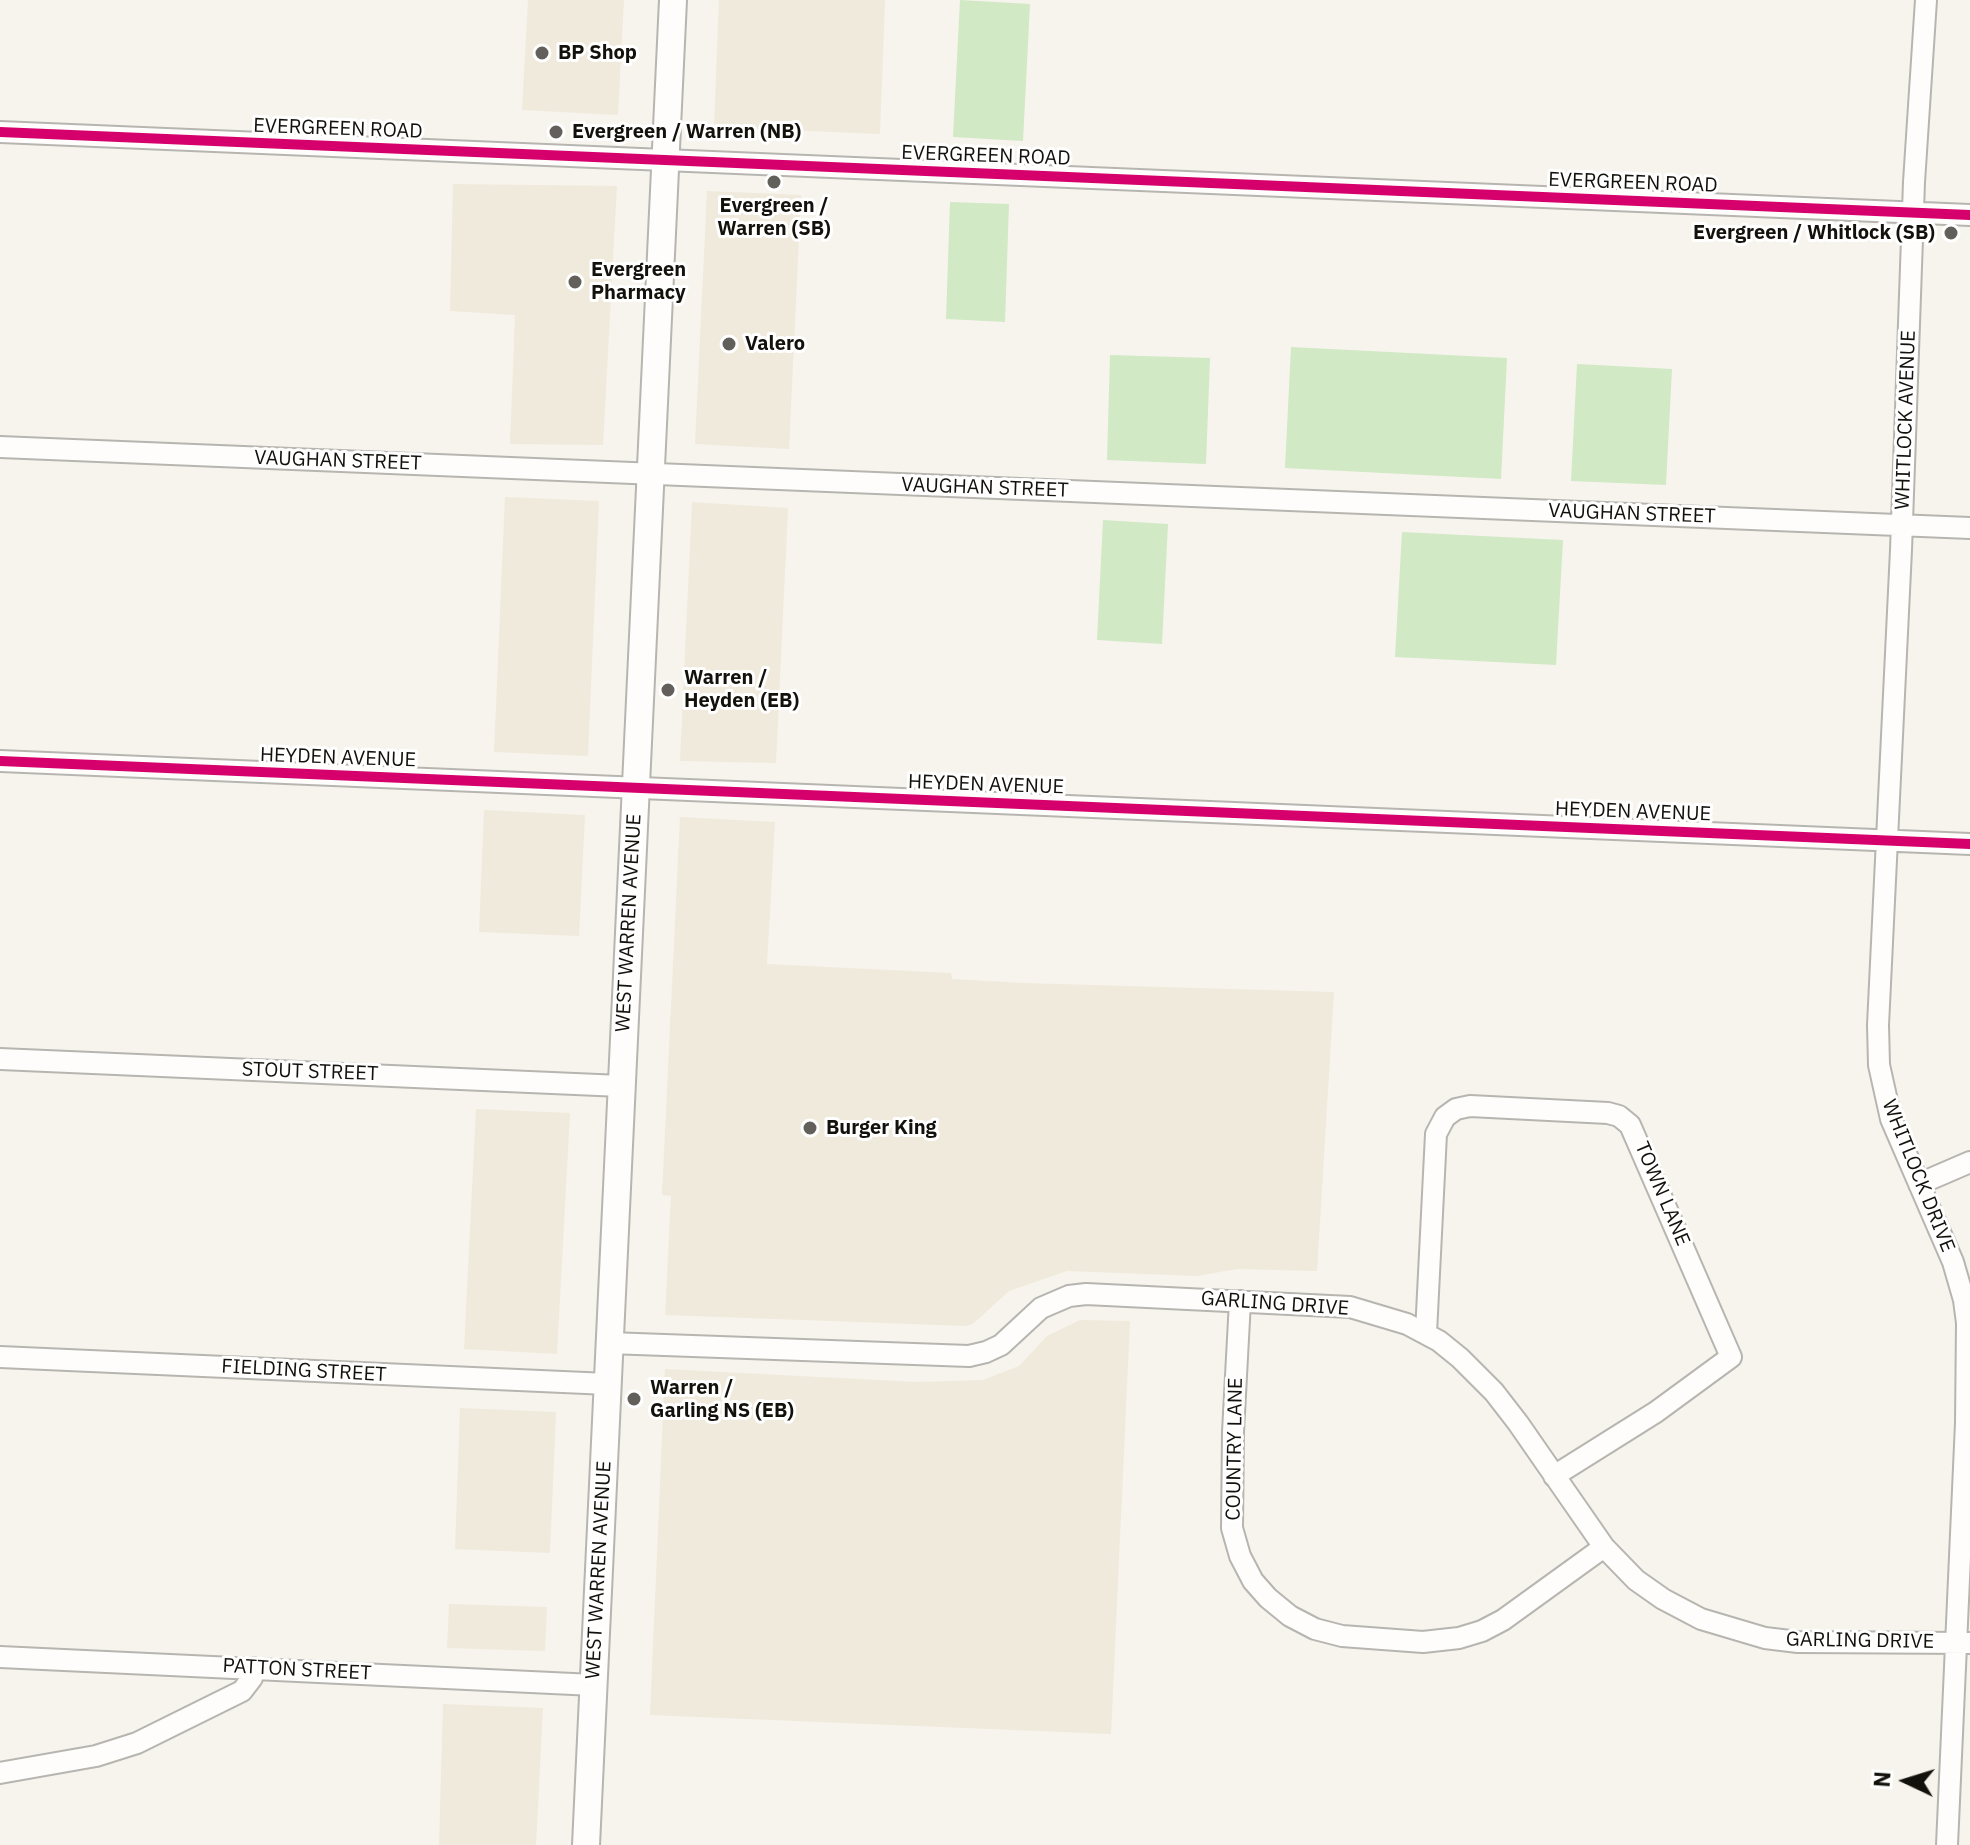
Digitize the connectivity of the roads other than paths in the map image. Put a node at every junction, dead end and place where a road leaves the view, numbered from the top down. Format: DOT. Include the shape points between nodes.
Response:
graph roads {
  1 [pos="673,0"];
  2 [pos="1926,0"];
  3 [pos="0,132"];
  4 [pos="665,160"];
  5 [pos="1914,212"];
  6 [pos="1970,215"];
  7 [pos="0,447"];
  8 [pos="650,475"];
  9 [pos="1902,525"];
  10 [pos="1970,528"];
  11 [pos="0,761"];
  12 [pos="635,789"];
  13 [pos="1888,841"];
  14 [pos="1970,844"];
  15 [pos="0,1059"];
  16 [pos="621,1086"];
  17 [pos="1970,1162"];
  18 [pos="1919,1184"];
  19 [pos="1240,1301"];
  20 [pos="1426,1333"];
  21 [pos="609,1343"];
  22 [pos="0,1357"];
  23 [pos="608,1384"];
  24 [pos="1968,1400"];
  25 [pos="1554,1476"];
  26 [pos="1604,1547"];
  27 [pos="1963,1643"];
  28 [pos="0,1657"];
  29 [pos="253,1668"];
  30 [pos="594,1685"];
  31 [pos="0,1773"];
  32 [pos="586,1845"];
  33 [pos="1947,1845"];
  1 -- 4 [label="main road, WEST WARREN AVENUE"];
  2 -- 5 [label="street, WHITLOCK AVENUE"];
  3 -- 4 [label="street, EVERGREEN ROAD"];
  4 -- 5 [label="street, EVERGREEN ROAD"];
  4 -- 8 [label="main road, WEST WARREN AVENUE"];
  5 -- 6 [label="street, EVERGREEN ROAD"];
  5 -- 9 [label="street, WHITLOCK AVENUE"];
  7 -- 8 [label="street, VAUGHAN STREET"];
  8 -- 9 [label="street, VAUGHAN STREET"];
  8 -- 12 [label="main road, WEST WARREN AVENUE"];
  9 -- 10 [label="street, VAUGHAN STREET"];
  9 -- 13 [label="street, WHITLOCK AVENUE"];
  11 -- 12 [label="street, HEYDEN AVENUE"];
  12 -- 13 [label="street, HEYDEN AVENUE"];
  12 -- 16 [label="main road, WEST WARREN AVENUE"];
  13 -- 14 [label="street, HEYDEN AVENUE"];
  13 -- 18 [label="street, WHITLOCK DRIVE" via="1879,1065 1891,1119"];
  15 -- 16 [label="street, STOUT STREET"];
  16 -- 21 [label="main road, WEST WARREN AVENUE"];
  17 -- 18 [label="street"];
  18 -- 24 [label="street, WHITLOCK DRIVE" via="1964,1300"];
  19 -- 20 [label="street, GARLING DRIVE" via="1350,1307"];
  19 -- 21 [label="street, GARLING DRIVE" via="1069,1296 1041,1308 1001,1345 969,1356"];
  19 -- 26 [label="street, COUNTRY LANE" via="1232,1528 1253,1581 1290,1616 1342,1636 1423,1642 1459,1638 1503,1620"];
  20 -- 25 [label="street, GARLING DRIVE" via="1494,1392"];
  20 -- 25 [label="street, TOWN LANE" via="1436,1134 1445,1117 1470,1106 1608,1113 1630,1125 1731,1357"];
  21 -- 23 [label="main road, WEST WARREN AVENUE"];
  22 -- 23 [label="street, FIELDING STREET"];
  23 -- 30 [label="main road, WEST WARREN AVENUE"];
  24 -- 27 [label="street, WHITLOCK DRIVE"];
  25 -- 26 [label="street, GARLING DRIVE"];
  26 -- 27 [label="street, GARLING DRIVE" via="1663,1599 1740,1632 1798,1642"];
  27 -- 33 [label="street, WHITLOCK DRIVE"];
  28 -- 29 [label="street, PATTON STREET"];
  29 -- 30 [label="street, PATTON STREET"];
  29 -- 31 [label="street" via="242,1691 137,1743"];
  30 -- 32 [label="main road, WEST WARREN AVENUE"];
}
